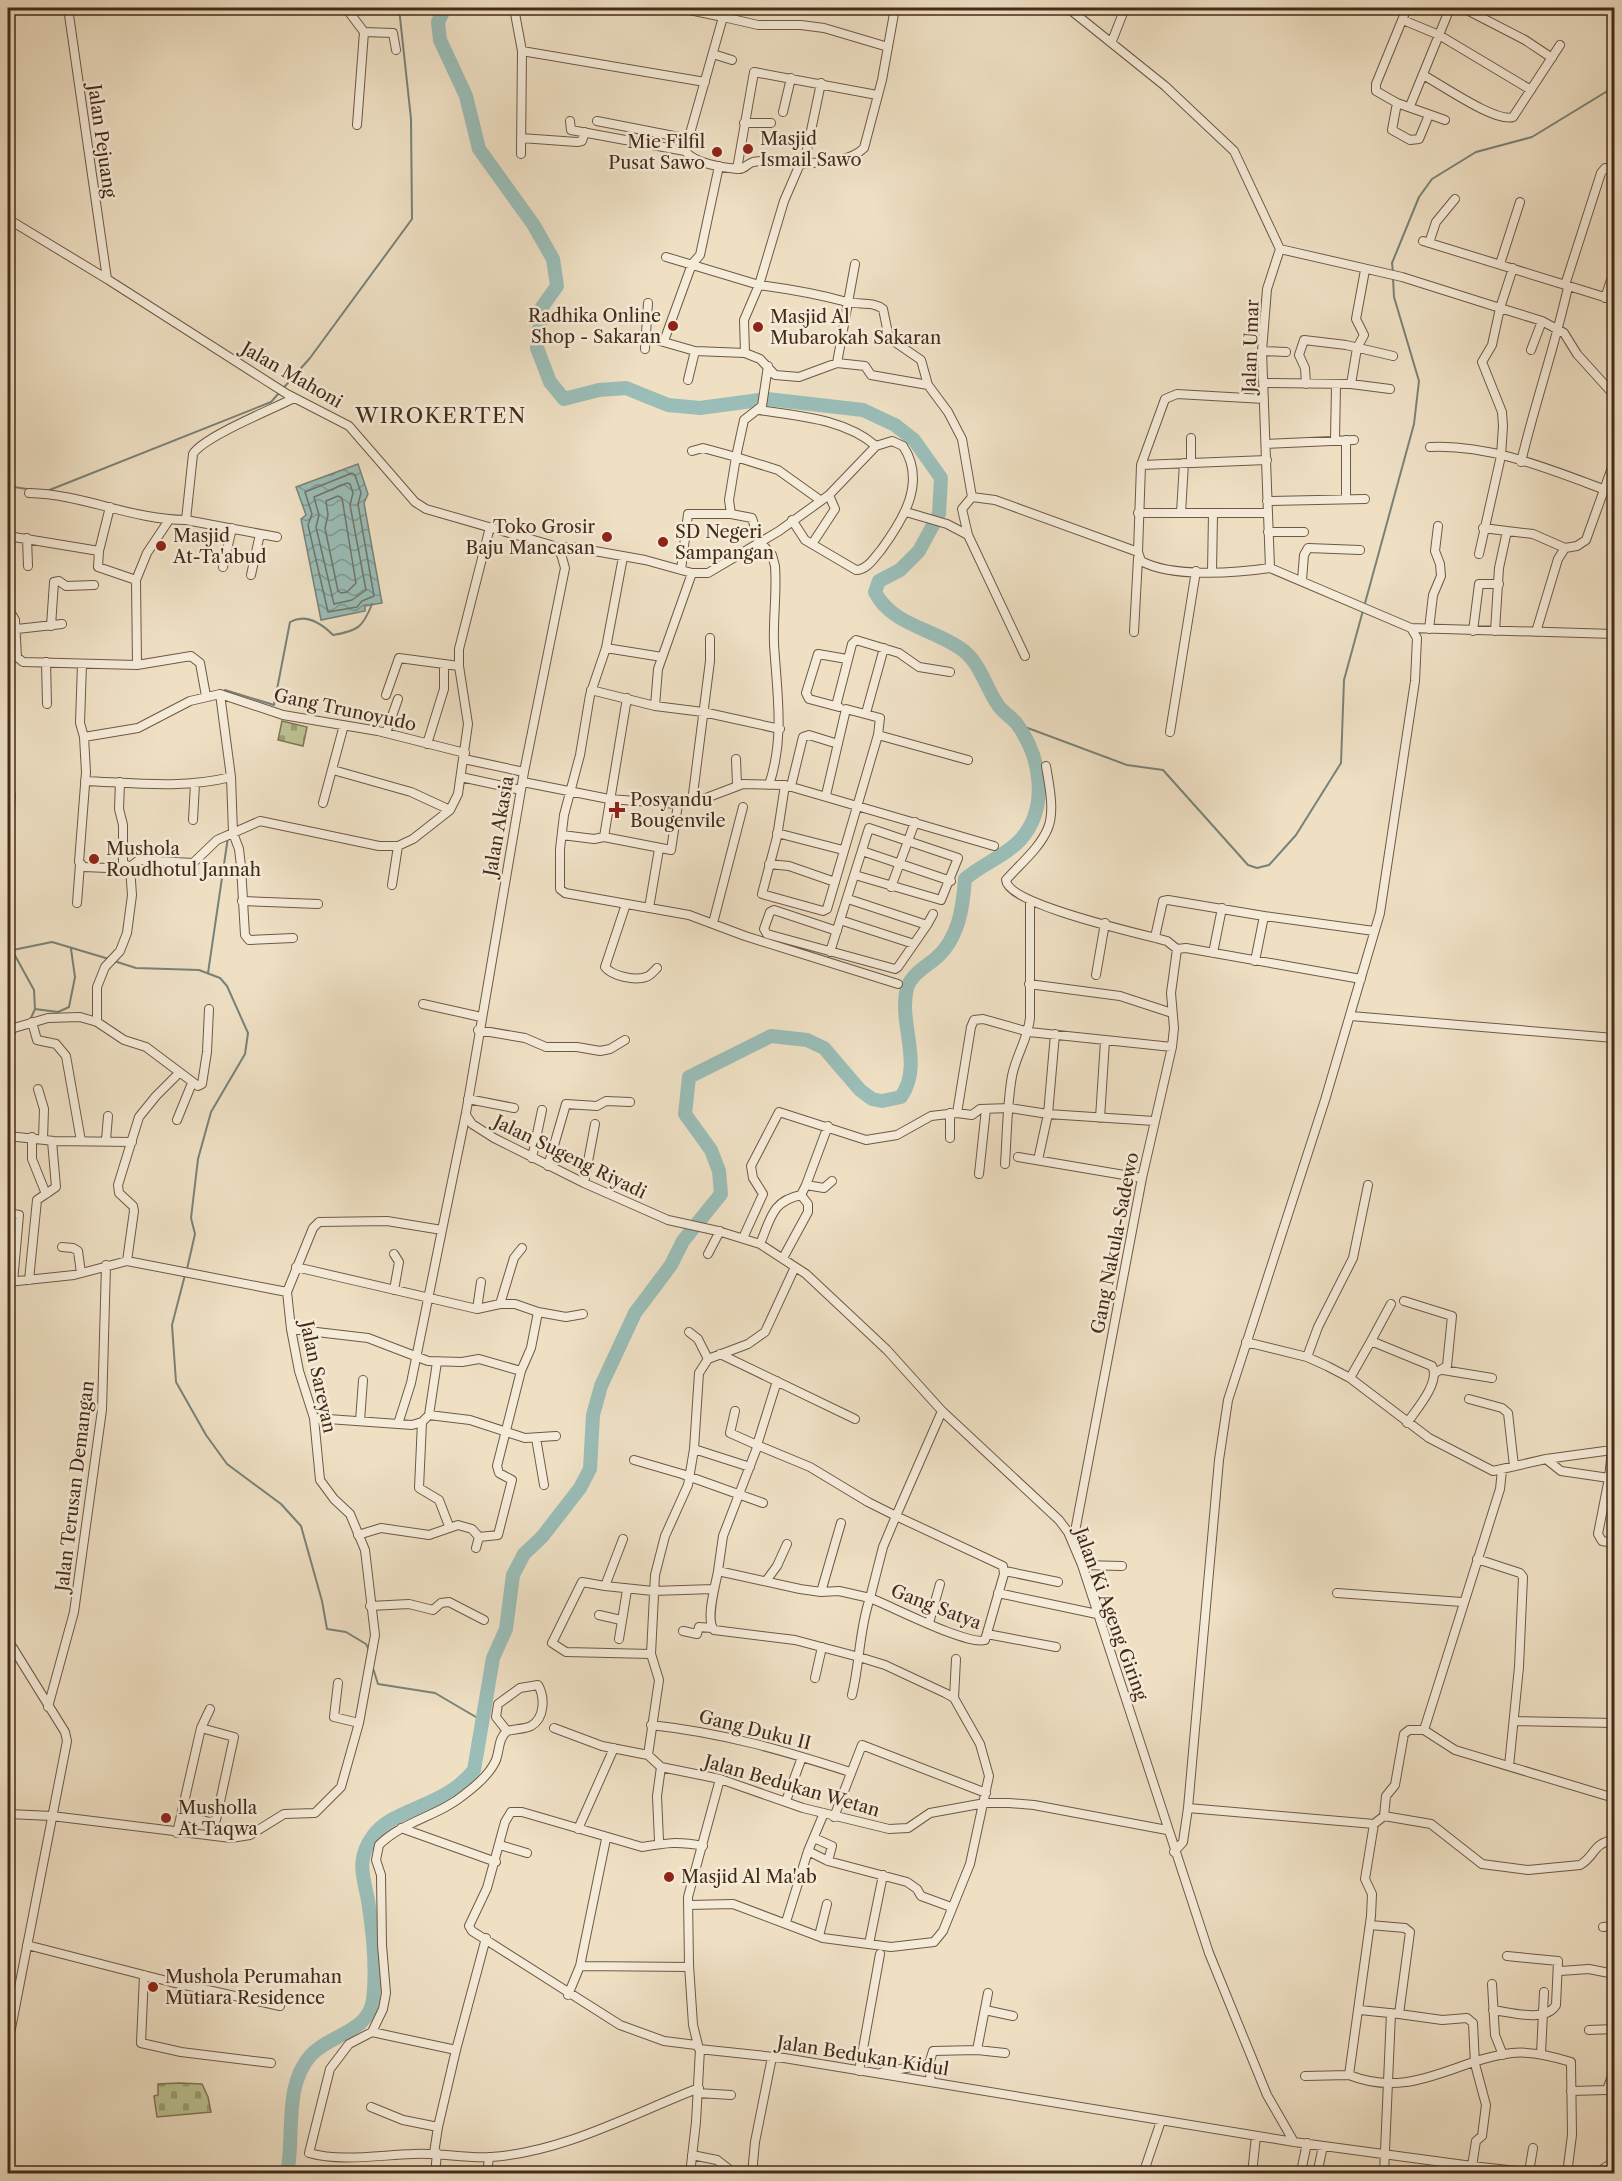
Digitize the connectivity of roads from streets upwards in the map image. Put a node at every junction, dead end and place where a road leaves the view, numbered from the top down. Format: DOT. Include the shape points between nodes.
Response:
graph roads {
  1 [pos="68,8"];
  2 [pos="346,8"];
  3 [pos="514,8"];
  4 [pos="680,8"];
  5 [pos="724,8"];
  6 [pos="895,8"];
  7 [pos="1068,8"];
  8 [pos="1125,8"];
  9 [pos="1407,8"];
  10 [pos="1450,8"];
  11 [pos="1463,8"];
  12 [pos="702,10"];
  13 [pos="723,17"];
  14 [pos="1403,20"];
  15 [pos="364,32"];
  16 [pos="1439,35"];
  17 [pos="1112,41"];
  18 [pos="1560,45"];
  19 [pos="888,46"];
  20 [pos="396,50"];
  21 [pos="522,51"];
  22 [pos="713,54"];
  23 [pos="1552,58"];
  24 [pos="732,60"];
  25 [pos="1423,75"];
  26 [pos="791,78"];
  27 [pos="705,82"];
  28 [pos="821,83"];
  29 [pos="1531,90"];
  30 [pos="877,95"];
  31 [pos="1397,103"];
  32 [pos="1410,106"];
  33 [pos="783,112"];
  34 [pos="1429,115"];
  35 [pos="1445,120"];
  36 [pos="570,121"];
  37 [pos="597,121"];
  38 [pos="744,123"];
  39 [pos="771,123"];
  40 [pos="357,125"];
  41 [pos="585,132"];
  42 [pos="521,138"];
  43 [pos="689,139"];
  44 [pos="685,152"];
  45 [pos="521,153"];
  46 [pos="802,164"];
  47 [pos="719,166"];
  48 [pos="737,170"];
  49 [pos="1614,170"];
  50 [pos="1455,199"];
  51 [pos="1520,202"];
  52 [pos="8,219"];
  53 [pos="1280,249"];
  54 [pos="666,257"];
  55 [pos="692,264"];
  56 [pos="855,264"];
  57 [pos="1500,264"];
  58 [pos="1513,268"];
  59 [pos="1365,270"];
  60 [pos="1614,271"];
  61 [pos="107,279"];
  62 [pos="759,285"];
  63 [pos="1567,286"];
  64 [pos="1605,298"];
  65 [pos="1614,300"];
  66 [pos="849,302"];
  67 [pos="648,303"];
  68 [pos="1500,308"];
  69 [pos="1542,321"];
  70 [pos="1559,330"];
  71 [pos="646,337"];
  72 [pos="664,341"];
  73 [pos="1356,348"];
  74 [pos="645,349"];
  75 [pos="1531,350"];
  76 [pos="695,351"];
  77 [pos="1262,351"];
  78 [pos="1286,352"];
  79 [pos="745,353"];
  80 [pos="1393,356"];
  81 [pos="837,363"];
  82 [pos="768,366"];
  83 [pos="688,380"];
  84 [pos="1263,383"];
  85 [pos="1306,384"];
  86 [pos="1336,384"];
  87 [pos="1351,384"];
  88 [pos="928,385"];
  89 [pos="1390,389"];
  90 [pos="1614,395"];
  91 [pos="290,396"];
  92 [pos="1264,399"];
  93 [pos="759,411"];
  94 [pos="1191,438"];
  95 [pos="1335,440"];
  96 [pos="1266,444"];
  97 [pos="876,446"];
  98 [pos="1430,447"];
  99 [pos="692,451"];
  100 [pos="1501,456"];
  101 [pos="736,457"];
  102 [pos="1267,460"];
  103 [pos="1521,462"];
  104 [pos="1614,462"];
  105 [pos="1188,463"];
  106 [pos="1142,465"];
  107 [pos="1603,489"];
  108 [pos="29,493"];
  109 [pos="830,495"];
  110 [pos="972,497"];
  111 [pos="1346,499"];
  112 [pos="1365,499"];
  113 [pos="820,500"];
  114 [pos="1267,501"];
  115 [pos="110,507"];
  116 [pos="906,512"];
  117 [pos="1138,513"];
  118 [pos="1181,513"];
  119 [pos="1213,513"];
  120 [pos="1267,513"];
  121 [pos="731,514"];
  122 [pos="169,520"];
  123 [pos="186,520"];
  124 [pos="792,520"];
  125 [pos="1438,526"];
  126 [pos="490,527"];
  127 [pos="232,528"];
  128 [pos="1483,528"];
  129 [pos="1507,531"];
  130 [pos="1268,532"];
  131 [pos="1304,532"];
  132 [pos="260,534"];
  133 [pos="968,535"];
  134 [pos="8,536"];
  135 [pos="277,537"];
  136 [pos="27,538"];
  137 [pos="759,541"];
  138 [pos="812,544"];
  139 [pos="556,548"];
  140 [pos="1565,548"];
  141 [pos="1359,550"];
  142 [pos="99,551"];
  143 [pos="1479,554"];
  144 [pos="1138,555"];
  145 [pos="623,557"];
  146 [pos="28,566"];
  147 [pos="223,567"];
  148 [pos="1270,568"];
  149 [pos="681,570"];
  150 [pos="1196,571"];
  151 [pos="1212,572"];
  152 [pos="692,573"];
  153 [pos="251,575"];
  154 [pos="136,580"];
  155 [pos="1302,580"];
  156 [pos="1499,584"];
  157 [pos="94,585"];
  158 [pos="8,608"];
  159 [pos="62,624"];
  160 [pos="51,626"];
  161 [pos="1411,628"];
  162 [pos="11,629"];
  163 [pos="1426,630"];
  164 [pos="1473,631"];
  165 [pos="1495,631"];
  166 [pos="1134,632"];
  167 [pos="1536,632"];
  168 [pos="1614,634"];
  169 [pos="711,638"];
  170 [pos="1417,638"];
  171 [pos="606,648"];
  172 [pos="884,648"];
  173 [pos="1025,656"];
  174 [pos="662,657"];
  175 [pos="848,659"];
  176 [pos="46,662"];
  177 [pos="82,664"];
  178 [pos="137,665"];
  179 [pos="444,666"];
  180 [pos="459,666"];
  181 [pos="950,672"];
  182 [pos="591,690"];
  183 [pos="220,694"];
  184 [pos="386,695"];
  185 [pos="206,696"];
  186 [pos="627,698"];
  187 [pos="398,699"];
  188 [pos="48,704"];
  189 [pos="655,706"];
  190 [pos="836,706"];
  191 [pos="846,709"];
  192 [pos="703,711"];
  193 [pos="866,713"];
  194 [pos="344,725"];
  195 [pos="780,729"];
  196 [pos="1170,732"];
  197 [pos="386,733"];
  198 [pos="878,735"];
  199 [pos="84,737"];
  200 [pos="427,744"];
  201 [pos="838,744"];
  202 [pos="464,756"];
  203 [pos="736,759"];
  204 [pos="968,760"];
  205 [pos="1046,766"];
  206 [pos="333,770"];
  207 [pos="524,772"];
  208 [pos="231,777"];
  209 [pos="461,777"];
  210 [pos="85,781"];
  211 [pos="120,782"];
  212 [pos="195,784"];
  213 [pos="737,785"];
  214 [pos="769,785"];
  215 [pos="788,785"];
  216 [pos="522,786"];
  217 [pos="570,794"];
  218 [pos="826,795"];
  219 [pos="609,799"];
  220 [pos="692,802"];
  221 [pos="323,803"];
  222 [pos="678,804"];
  223 [pos="857,804"];
  224 [pos="743,807"];
  225 [pos="450,810"];
  226 [pos="193,820"];
  227 [pos="915,822"];
  228 [pos="233,833"];
  229 [pos="777,833"];
  230 [pos="562,835"];
  231 [pos="604,837"];
  232 [pos="910,840"];
  233 [pos="398,846"];
  234 [pos="994,846"];
  235 [pos="659,849"];
  236 [pos="843,850"];
  237 [pos="862,851"];
  238 [pos="902,862"];
  239 [pos="80,864"];
  240 [pos="769,864"];
  241 [pos="130,868"];
  242 [pos="855,875"];
  243 [pos="951,881"];
  244 [pos="835,882"];
  245 [pos="392,885"];
  246 [pos="891,887"];
  247 [pos="848,899"];
  248 [pos="242,901"];
  249 [pos="1030,901"];
  250 [pos="77,903"];
  251 [pos="318,904"];
  252 [pos="626,904"];
  253 [pos="649,908"];
  254 [pos="1222,908"];
  255 [pos="933,914"];
  256 [pos="1264,916"];
  257 [pos="840,920"];
  258 [pos="713,923"];
  259 [pos="1105,923"];
  260 [pos="927,925"];
  261 [pos="837,931"];
  262 [pos="1374,931"];
  263 [pos="293,938"];
  264 [pos="1155,938"];
  265 [pos="914,944"];
  266 [pos="1177,950"];
  267 [pos="830,952"];
  268 [pos="1213,953"];
  269 [pos="1255,961"];
  270 [pos="657,968"];
  271 [pos="1096,975"];
  272 [pos="1361,979"];
  273 [pos="898,984"];
  274 [pos="1029,984"];
  275 [pos="423,1004"];
  276 [pos="209,1009"];
  277 [pos="1173,1013"];
  278 [pos="1351,1016"];
  279 [pos="481,1017"];
  280 [pos="32,1022"];
  281 [pos="97,1022"];
  282 [pos="478,1030"];
  283 [pos="8,1032"];
  284 [pos="1029,1032"];
  285 [pos="1055,1034"];
  286 [pos="1614,1038"];
  287 [pos="625,1040"];
  288 [pos="1105,1041"];
  289 [pos="1172,1047"];
  290 [pos="179,1073"];
  291 [pos="192,1083"];
  292 [pos="38,1089"];
  293 [pos="468,1099"];
  294 [pos="630,1102"];
  295 [pos="514,1108"];
  296 [pos="1010,1108"];
  297 [pos="986,1109"];
  298 [pos="542,1110"];
  299 [pos="466,1113"];
  300 [pos="953,1113"];
  301 [pos="1048,1114"];
  302 [pos="108,1116"];
  303 [pos="1100,1118"];
  304 [pos="177,1120"];
  305 [pos="1154,1121"];
  306 [pos="595,1124"];
  307 [pos="828,1126"];
  308 [pos="8,1136"];
  309 [pos="32,1137"];
  310 [pos="950,1138"];
  311 [pos="43,1139"];
  312 [pos="106,1140"];
  313 [pos="52,1141"];
  314 [pos="81,1141"];
  315 [pos="132,1142"];
  316 [pos="1018,1157"];
  317 [pos="532,1158"];
  318 [pos="1038,1160"];
  319 [pos="1005,1164"];
  320 [pos="548,1166"];
  321 [pos="979,1174"];
  322 [pos="1142,1178"];
  323 [pos="832,1181"];
  324 [pos="584,1183"];
  325 [pos="806,1185"];
  326 [pos="1368,1185"];
  327 [pos="46,1194"];
  328 [pos="801,1195"];
  329 [pos="8,1213"];
  330 [pos="19,1215"];
  331 [pos="35,1216"];
  332 [pos="442,1230"];
  333 [pos="719,1231"];
  334 [pos="743,1238"];
  335 [pos="760,1244"];
  336 [pos="62,1247"];
  337 [pos="522,1248"];
  338 [pos="394,1254"];
  339 [pos="708,1254"];
  340 [pos="783,1257"];
  341 [pos="127,1260"];
  342 [pos="106,1265"];
  343 [pos="795,1267"];
  344 [pos="296,1268"];
  345 [pos="81,1274"];
  346 [pos="29,1280"];
  347 [pos="10,1282"];
  348 [pos="482,1282"];
  349 [pos="394,1290"];
  350 [pos="286,1292"];
  351 [pos="427,1298"];
  352 [pos="1404,1301"];
  353 [pos="500,1304"];
  354 [pos="1391,1304"];
  355 [pos="477,1309"];
  356 [pos="538,1312"];
  357 [pos="583,1314"];
  358 [pos="291,1329"];
  359 [pos="689,1332"];
  360 [pos="1371,1341"];
  361 [pos="1246,1342"];
  362 [pos="720,1354"];
  363 [pos="414,1357"];
  364 [pos="1307,1357"];
  365 [pos="708,1359"];
  366 [pos="437,1362"];
  367 [pos="521,1371"];
  368 [pos="1439,1371"];
  369 [pos="1350,1378"];
  370 [pos="1492,1378"];
  371 [pos="363,1380"];
  372 [pos="777,1381"];
  373 [pos="1614,1392"];
  374 [pos="1469,1399"];
  375 [pos="735,1411"];
  376 [pos="942,1411"];
  377 [pos="429,1415"];
  378 [pos="314,1418"];
  379 [pos="855,1419"];
  380 [pos="360,1421"];
  381 [pos="422,1422"];
  382 [pos="1407,1423"];
  383 [pos="1614,1423"];
  384 [pos="398,1424"];
  385 [pos="1614,1431"];
  386 [pos="506,1434"];
  387 [pos="556,1436"];
  388 [pos="536,1438"];
  389 [pos="758,1445"];
  390 [pos="694,1449"];
  391 [pos="1612,1450"];
  392 [pos="1546,1459"];
  393 [pos="634,1460"];
  394 [pos="1514,1466"];
  395 [pos="750,1467"];
  396 [pos="1502,1470"];
  397 [pos="689,1478"];
  398 [pos="1612,1478"];
  399 [pos="544,1485"];
  400 [pos="740,1494"];
  401 [pos="763,1503"];
  402 [pos="896,1516"];
  403 [pos="841,1523"];
  404 [pos="449,1526"];
  405 [pos="358,1535"];
  406 [pos="479,1537"];
  407 [pos="622,1539"];
  408 [pos="1073,1542"];
  409 [pos="1614,1543"];
  410 [pos="787,1544"];
  411 [pos="476,1548"];
  412 [pos="1477,1559"];
  413 [pos="1082,1565"];
  414 [pos="1122,1566"];
  415 [pos="718,1571"];
  416 [pos="1005,1571"];
  417 [pos="766,1581"];
  418 [pos="1058,1582"];
  419 [pos="940,1584"];
  420 [pos="605,1586"];
  421 [pos="713,1589"];
  422 [pos="627,1590"];
  423 [pos="653,1591"];
  424 [pos="821,1592"];
  425 [pos="998,1593"];
  426 [pos="1337,1593"];
  427 [pos="870,1598"];
  428 [pos="1462,1602"];
  429 [pos="370,1606"];
  430 [pos="1097,1614"];
  431 [pos="600,1615"];
  432 [pos="484,1620"];
  433 [pos="621,1620"];
  434 [pos="929,1623"];
  435 [pos="712,1628"];
  436 [pos="683,1631"];
  437 [pos="987,1634"];
  438 [pos="619,1639"];
  439 [pos="8,1640"];
  440 [pos="822,1647"];
  441 [pos="1056,1647"];
  442 [pos="651,1654"];
  443 [pos="859,1657"];
  444 [pos="956,1659"];
  445 [pos="815,1678"];
  446 [pos="338,1683"];
  447 [pos="852,1695"];
  448 [pos="954,1698"];
  449 [pos="48,1707"];
  450 [pos="210,1709"];
  451 [pos="1514,1721"];
  452 [pos="359,1722"];
  453 [pos="1614,1723"];
  454 [pos="651,1725"];
  455 [pos="201,1728"];
  456 [pos="554,1728"];
  457 [pos="1424,1730"];
  458 [pos="507,1731"];
  459 [pos="614,1748"];
  460 [pos="648,1755"];
  461 [pos="802,1757"];
  462 [pos="1509,1766"];
  463 [pos="661,1767"];
  464 [pos="850,1772"];
  465 [pos="720,1779"];
  466 [pos="986,1793"];
  467 [pos="1614,1798"];
  468 [pos="786,1801"];
  469 [pos="985,1803"];
  470 [pos="1188,1808"];
  471 [pos="8,1814"];
  472 [pos="824,1814"];
  473 [pos="52,1815"];
  474 [pos="181,1816"];
  475 [pos="1384,1816"];
  476 [pos="834,1817"];
  477 [pos="1374,1824"];
  478 [pos="400,1828"];
  479 [pos="578,1829"];
  480 [pos="1167,1830"];
  481 [pos="177,1833"];
  482 [pos="814,1838"];
  483 [pos="606,1839"];
  484 [pos="1614,1840"];
  485 [pos="659,1841"];
  486 [pos="500,1845"];
  487 [pos="703,1846"];
  488 [pos="808,1851"];
  489 [pos="1174,1852"];
  490 [pos="527,1853"];
  491 [pos="496,1862"];
  492 [pos="828,1862"];
  493 [pos="883,1875"];
  494 [pos="827,1904"];
  495 [pos="689,1905"];
  496 [pos="951,1907"];
  497 [pos="786,1922"];
  498 [pos="1370,1925"];
  499 [pos="1614,1926"];
  500 [pos="1603,1927"];
  501 [pos="819,1936"];
  502 [pos="486,1938"];
  503 [pos="869,1944"];
  504 [pos="27,1945"];
  505 [pos="880,1954"];
  506 [pos="1507,1956"];
  507 [pos="580,1966"];
  508 [pos="689,1966"];
  509 [pos="1560,1971"];
  510 [pos="1614,1973"];
  511 [pos="144,1975"];
  512 [pos="1492,1984"];
  513 [pos="1614,1988"];
  514 [pos="1544,1992"];
  515 [pos="988,1993"];
  516 [pos="568,1995"];
  517 [pos="280,2006"];
  518 [pos="985,2010"];
  519 [pos="1360,2010"];
  520 [pos="1493,2010"];
  521 [pos="1395,2013"];
  522 [pos="1013,2016"];
  523 [pos="1543,2016"];
  524 [pos="1614,2029"];
  525 [pos="1589,2030"];
  526 [pos="372,2032"];
  527 [pos="8,2044"];
  528 [pos="698,2047"];
  529 [pos="456,2050"];
  530 [pos="977,2050"];
  531 [pos="1005,2053"];
  532 [pos="1541,2054"];
  533 [pos="1503,2055"];
  534 [pos="772,2056"];
  535 [pos="271,2063"];
  536 [pos="928,2064"];
  537 [pos="1475,2064"];
  538 [pos="859,2071"];
  539 [pos="875,2073"];
  540 [pos="1349,2075"];
  541 [pos="1305,2076"];
  542 [pos="1614,2076"];
  543 [pos="931,2082"];
  544 [pos="1386,2082"];
  545 [pos="699,2091"];
  546 [pos="1571,2091"];
  547 [pos="731,2095"];
  548 [pos="371,2107"];
  549 [pos="1161,2121"];
  550 [pos="438,2127"];
  551 [pos="1256,2136"];
  552 [pos="1294,2142"];
  553 [pos="1307,2144"];
  554 [pos="1323,2146"];
  555 [pos="1533,2148"];
  556 [pos="436,2153"];
  557 [pos="1386,2153"];
  558 [pos="692,2155"];
  559 [pos="489,2157"];
  560 [pos="1614,2162"];
  561 [pos="1472,2166"];
  562 [pos="1302,2167"];
  563 [pos="1458,2169"];
  564 [pos="1529,2172"];
  565 [pos="435,2174"];
  566 [pos="487,2174"];
  567 [pos="690,2174"];
  568 [pos="735,2174"];
  569 [pos="752,2174"];
  570 [pos="1143,2174"];
  571 [pos="1252,2174"];
  572 [pos="1317,2174"];
  573 [pos="1384,2174"];
  574 [pos="1544,2174"];
  575 [pos="1567,2174"];
  576 [pos="1595,2174"];
  1 -- 61 [label="street, Jalan Pejuang"];
  2 -- 15 [label="street"];
  3 -- 21 [label="street"];
  4 -- 12 [label="street"];
  5 -- 13 [label="street"];
  6 -- 19 [label="street"];
  7 -- 17 [label="street"];
  8 -- 17 [label="street"];
  9 -- 14 [label="street"];
  10 -- 16 [label="street"];
  11 -- 23 [label="street"];
  12 -- 13 [label="street"];
  13 -- 19 [label="street" via="758,25 824,28"];
  13 -- 22 [label="street"];
  14 -- 16 [label="street"];
  14 -- 31 [label="street" via="1376,88 1379,94"];
  15 -- 20 [label="street" via="393,33"];
  15 -- 40 [label="street"];
  16 -- 25 [label="street"];
  16 -- 29 [label="street"];
  17 -- 53 [label="street" via="1220,134 1234,151"];
  18 -- 23 [label="street"];
  19 -- 30 [label="street"];
  21 -- 27 [label="street"];
  21 -- 42 [label="street"];
  22 -- 24 [label="street"];
  22 -- 27 [label="street"];
  23 -- 29 [label="street"];
  25 -- 29 [label="street" via="1503,118 1513,117"];
  25 -- 32 [label="street"];
  26 -- 28 [label="street"];
  26 -- 33 [label="street"];
  26 -- 38 [label="street" via="754,72"];
  27 -- 43 [label="street"];
  28 -- 30 [label="street"];
  28 -- 46 [label="street"];
  30 -- 46 [label="street" via="862,150 837,160"];
  31 -- 32 [label="street"];
  31 -- 34 [label="street" via="1392,130 1410,140 1419,139"];
  32 -- 34 [label="street"];
  34 -- 35 [label="street"];
  36 -- 41 [label="street" via="571,130"];
  37 -- 43 [label="street"];
  38 -- 39 [label="street"];
  38 -- 48 [label="street"];
  41 -- 42 [label="street" via="582,141 577,142"];
  41 -- 44 [label="street"];
  42 -- 45 [label="street"];
  43 -- 44 [label="street"];
  44 -- 47 [label="street"];
  46 -- 48 [label="street" via="754,162"];
  46 -- 62 [label="street" via="784,201"];
  47 -- 48 [label="street"];
  47 -- 55 [label="street" via="700,255"];
  49 -- 63 [label="street" via="1605,168 1601,173"];
  50 -- 57 [label="street" via="1426,242"];
  51 -- 57 [label="street"];
  52 -- 61 [label="street, Jalan Mahoni"];
  53 -- 59 [label="street"];
  53 -- 77 [label="street, Jalan Umar" via="1264,311"];
  54 -- 55 [label="street"];
  55 -- 62 [label="street"];
  55 -- 72 [label="street"];
  56 -- 66 [label="street"];
  57 -- 58 [label="street"];
  58 -- 63 [label="street"];
  58 -- 68 [label="street"];
  59 -- 68 [label="street" via="1402,277"];
  59 -- 73 [label="street" via="1356,319 1364,335"];
  60 -- 64 [label="street"];
  61 -- 91 [label="street, Jalan Mahoni"];
  62 -- 66 [label="street"];
  62 -- 79 [label="street" via="744,320"];
  63 -- 64 [label="street"];
  63 -- 70 [label="street"];
  64 -- 65 [label="street"];
  66 -- 81 [label="street"];
  66 -- 88 [label="street" via="883,309 889,338 920,358"];
  67 -- 71 [label="street"];
  68 -- 69 [label="street"];
  68 -- 100 [label="street" via="1492,345 1482,362 1503,420"];
  69 -- 70 [label="street"];
  69 -- 75 [label="street"];
  70 -- 90 [label="street"];
  70 -- 103 [label="street"];
  71 -- 72 [label="street"];
  71 -- 74 [label="street"];
  72 -- 76 [label="street"];
  73 -- 80 [label="street"];
  73 -- 85 [label="street" via="1304,340 1299,355"];
  73 -- 87 [label="street"];
  76 -- 79 [label="street"];
  76 -- 83 [label="street"];
  77 -- 78 [label="street"];
  77 -- 84 [label="street, Jalan Umar"];
  79 -- 82 [label="street"];
  81 -- 82 [label="street" via="799,377 775,375"];
  81 -- 88 [label="street" via="865,366 871,375"];
  82 -- 93 [label="street" via="764,402"];
  84 -- 85 [label="street"];
  84 -- 92 [label="street, Jalan Umar"];
  85 -- 86 [label="street"];
  86 -- 87 [label="street"];
  86 -- 95 [label="street"];
  87 -- 89 [label="street"];
  88 -- 110 [label="street" via="962,439"];
  91 -- 123 [label="street" via="195,450"];
  91 -- 126 [label="street, Jalan Mahoni" via="349,426 415,502 426,509"];
  92 -- 96 [label="street, Jalan Umar"];
  92 -- 106 [label="street" via="1169,396 1163,402"];
  93 -- 97 [label="street" via="842,425"];
  93 -- 101 [label="street" via="744,420"];
  94 -- 105 [label="street"];
  95 -- 96 [label="street"];
  95 -- 111 [label="street" via="1350,440"];
  96 -- 102 [label="street, Jalan Umar"];
  97 -- 109 [label="street"];
  97 -- 116 [label="street" via="892,441 907,452 912,491"];
  98 -- 100 [label="street" via="1461,446"];
  99 -- 101 [label="street" via="703,448"];
  100 -- 103 [label="street"];
  100 -- 128 [label="street"];
  101 -- 113 [label="street" via="778,470"];
  101 -- 121 [label="street" via="729,500"];
  102 -- 105 [label="street"];
  102 -- 114 [label="street, Jalan Umar"];
  103 -- 107 [label="street"];
  104 -- 107 [label="street"];
  105 -- 106 [label="street"];
  105 -- 118 [label="street"];
  106 -- 117 [label="street"];
  107 -- 140 [label="street" via="1586,540"];
  108 -- 115 [label="street" via="57,494"];
  109 -- 113 [label="street"];
  109 -- 138 [label="street" via="835,509"];
  110 -- 133 [label="street" via="962,508"];
  110 -- 144 [label="street" via="995,501"];
  111 -- 112 [label="street"];
  111 -- 114 [label="street"];
  113 -- 124 [label="street"];
  114 -- 120 [label="street, Jalan Umar"];
  115 -- 122 [label="street"];
  115 -- 142 [label="street"];
  116 -- 133 [label="street" via="947,524"];
  116 -- 138 [label="street" via="861,570"];
  117 -- 118 [label="street"];
  117 -- 144 [label="street"];
  118 -- 119 [label="street"];
  119 -- 120 [label="street"];
  119 -- 151 [label="street"];
  120 -- 130 [label="street, Jalan Umar"];
  121 -- 137 [label="street" via="752,518"];
  121 -- 149 [label="street" via="688,514"];
  122 -- 123 [label="street"];
  122 -- 154 [label="street" via="147,553"];
  123 -- 127 [label="street"];
  124 -- 137 [label="street"];
  124 -- 138 [label="street"];
  125 -- 163 [label="street" via="1435,551 1441,576"];
  126 -- 139 [label="street, Jalan Mahoni"];
  126 -- 180 [label="street" via="459,649"];
  127 -- 132 [label="street"];
  127 -- 147 [label="street"];
  128 -- 129 [label="street"];
  128 -- 143 [label="street"];
  129 -- 140 [label="street" via="1533,534"];
  129 -- 156 [label="street"];
  130 -- 131 [label="street"];
  130 -- 148 [label="street, Jalan Umar"];
  132 -- 135 [label="street"];
  132 -- 153 [label="street"];
  133 -- 173 [label="street"];
  134 -- 136 [label="street"];
  136 -- 142 [label="street"];
  136 -- 146 [label="street"];
  137 -- 152 [label="street" via="715,571"];
  137 -- 195 [label="street" via="772,555 775,566 774,643"];
  139 -- 145 [label="street, Jalan Mahoni" via="572,547"];
  139 -- 207 [label="street, Jalan Akasia" via="564,561 563,587"];
  140 -- 167 [label="street" via="1553,573"];
  141 -- 155 [label="street" via="1308,548"];
  142 -- 154 [label="street" via="100,569"];
  144 -- 150 [label="street" via="1154,567"];
  144 -- 166 [label="street"];
  145 -- 149 [label="street, Jalan Mahoni"];
  145 -- 171 [label="street"];
  148 -- 151 [label="street"];
  148 -- 155 [label="street"];
  149 -- 152 [label="street, Jalan Mahoni"];
  150 -- 151 [label="street"];
  150 -- 196 [label="street"];
  152 -- 174 [label="street"];
  154 -- 178 [label="street"];
  155 -- 161 [label="street"];
  156 -- 164 [label="street" via="1479,584"];
  156 -- 165 [label="street"];
  157 -- 160 [label="street" via="66,586 54,582"];
  158 -- 162 [label="street" via="14,616"];
  159 -- 160 [label="street"];
  160 -- 162 [label="street"];
  161 -- 163 [label="street"];
  161 -- 170 [label="street"];
  162 -- 176 [label="street" via="20,660"];
  163 -- 164 [label="street"];
  163 -- 170 [label="street"];
  164 -- 165 [label="street"];
  165 -- 167 [label="street"];
  167 -- 168 [label="street"];
  169 -- 192 [label="street"];
  170 -- 262 [label="street" via="1405,752"];
  171 -- 174 [label="street"];
  171 -- 182 [label="street"];
  172 -- 175 [label="street" via="856,640"];
  172 -- 181 [label="street" via="899,653 913,665"];
  172 -- 193 [label="street"];
  174 -- 189 [label="street"];
  175 -- 190 [label="street"];
  175 -- 190 [label="street" via="820,652 811,671 806,698"];
  176 -- 177 [label="street"];
  176 -- 188 [label="street"];
  177 -- 178 [label="street"];
  177 -- 199 [label="street" via="80,723"];
  178 -- 185 [label="street" via="193,656 200,663"];
  179 -- 180 [label="street"];
  179 -- 184 [label="street" via="399,658"];
  179 -- 200 [label="street" via="444,689"];
  180 -- 202 [label="street" via="468,724"];
  182 -- 186 [label="street"];
  182 -- 217 [label="street"];
  183 -- 185 [label="street"];
  183 -- 194 [label="street, Gang Trunoyudo" via="283,715"];
  183 -- 208 [label="street"];
  185 -- 199 [label="street" via="138,728"];
  186 -- 189 [label="street"];
  186 -- 219 [label="street"];
  187 -- 197 [label="street"];
  189 -- 192 [label="street"];
  190 -- 191 [label="street"];
  191 -- 193 [label="street"];
  191 -- 201 [label="street"];
  192 -- 195 [label="street"];
  192 -- 220 [label="street"];
  193 -- 198 [label="street" via="881,720"];
  194 -- 197 [label="street, Gang Trunoyudo"];
  194 -- 206 [label="street"];
  195 -- 214 [label="street" via="778,755"];
  197 -- 200 [label="street, Gang Trunoyudo"];
  198 -- 204 [label="street"];
  198 -- 223 [label="street"];
  199 -- 210 [label="street"];
  200 -- 202 [label="street, Gang Trunoyudo"];
  201 -- 215 [label="street" via="809,735 803,737"];
  201 -- 218 [label="street"];
  202 -- 207 [label="street, Gang Trunoyudo"];
  202 -- 209 [label="street"];
  203 -- 213 [label="street"];
  205 -- 249 [label="street" via="1049,827 1005,882"];
  206 -- 221 [label="street"];
  206 -- 225 [label="street" via="411,792"];
  207 -- 216 [label="street, Jalan Akasia"];
  208 -- 212 [label="street"];
  208 -- 228 [label="street"];
  209 -- 216 [label="street"];
  209 -- 225 [label="street"];
  210 -- 211 [label="street"];
  210 -- 239 [label="street"];
  211 -- 212 [label="street"];
  211 -- 241 [label="street" via="123,863"];
  212 -- 226 [label="street"];
  213 -- 214 [label="street"];
  213 -- 220 [label="street"];
  214 -- 215 [label="street"];
  215 -- 218 [label="street"];
  215 -- 229 [label="street"];
  216 -- 217 [label="street"];
  216 -- 279 [label="street, Jalan Akasia"];
  217 -- 219 [label="street" via="578,791"];
  217 -- 230 [label="street"];
  218 -- 223 [label="street"];
  219 -- 222 [label="street"];
  219 -- 231 [label="street"];
  220 -- 222 [label="street"];
  222 -- 235 [label="street" via="674,847 669,851"];
  223 -- 227 [label="street"];
  223 -- 236 [label="street"];
  224 -- 258 [label="street"];
  225 -- 233 [label="street"];
  227 -- 232 [label="street"];
  227 -- 234 [label="street"];
  228 -- 233 [label="street" via="268,821 323,836"];
  228 -- 241 [label="street" via="217,840 193,862 149,859 139,860"];
  228 -- 248 [label="street" via="239,849"];
  229 -- 236 [label="street"];
  229 -- 240 [label="street"];
  230 -- 231 [label="street"];
  230 -- 252 [label="street" via="558,883 562,892"];
  231 -- 235 [label="street"];
  232 -- 237 [label="street" via="871,828"];
  232 -- 238 [label="street"];
  232 -- 243 [label="street" via="957,855"];
  233 -- 245 [label="street"];
  235 -- 253 [label="street"];
  236 -- 244 [label="street"];
  237 -- 238 [label="street"];
  237 -- 242 [label="street"];
  238 -- 243 [label="street"];
  238 -- 246 [label="street"];
  239 -- 241 [label="street"];
  239 -- 250 [label="street"];
  240 -- 244 [label="street" via="789,866"];
  240 -- 244 [label="street" via="764,896 825,911"];
  241 -- 281 [label="street" via="132,895 127,933 97,987"];
  242 -- 246 [label="street"];
  242 -- 247 [label="street"];
  243 -- 246 [label="street" via="944,900 939,901"];
  247 -- 257 [label="street"];
  247 -- 260 [label="street"];
  248 -- 251 [label="street"];
  248 -- 263 [label="street" via="245,935 249,940"];
  249 -- 259 [label="street"];
  249 -- 274 [label="street"];
  252 -- 253 [label="street"];
  252 -- 270 [label="street" via="605,967 616,975 639,978 649,976"];
  253 -- 258 [label="street"];
  254 -- 256 [label="street"];
  254 -- 264 [label="street" via="1173,899 1163,901"];
  254 -- 268 [label="street"];
  255 -- 260 [label="street"];
  256 -- 262 [label="street"];
  256 -- 269 [label="street"];
  257 -- 261 [label="street"];
  257 -- 265 [label="street"];
  258 -- 273 [label="street"];
  259 -- 264 [label="street"];
  259 -- 271 [label="street"];
  260 -- 265 [label="street"];
  261 -- 267 [label="street"];
  261 -- 267 [label="street" via="774,910 764,929 766,934"];
  262 -- 272 [label="street"];
  264 -- 266 [label="street" via="1171,943"];
  265 -- 267 [label="street" via="894,969"];
  266 -- 268 [label="street"];
  266 -- 277 [label="street, Gang Nakula-Sadewo" via="1171,993"];
  268 -- 269 [label="street"];
  269 -- 272 [label="street"];
  272 -- 278 [label="street"];
  274 -- 277 [label="street" via="1120,996"];
  274 -- 284 [label="street"];
  275 -- 279 [label="street"];
  276 -- 291 [label="street" via="202,1084"];
  277 -- 289 [label="street, Gang Nakula-Sadewo"];
  278 -- 286 [label="street"];
  278 -- 361 [label="street"];
  279 -- 282 [label="street, Jalan Akasia"];
  280 -- 281 [label="street" via="65,1016"];
  280 -- 283 [label="street"];
  280 -- 314 [label="street" via="37,1040 56,1044 66,1056"];
  281 -- 290 [label="street" via="124,1040 146,1047"];
  282 -- 287 [label="street" via="525,1038 546,1047 600,1051"];
  282 -- 293 [label="street, Jalan Akasia"];
  284 -- 285 [label="street"];
  284 -- 296 [label="street" via="1015,1065"];
  284 -- 300 [label="street" via="975,1020"];
  285 -- 288 [label="street"];
  285 -- 301 [label="street"];
  288 -- 289 [label="street"];
  288 -- 303 [label="street"];
  289 -- 305 [label="street, Gang Nakula-Sadewo"];
  290 -- 291 [label="street"];
  290 -- 315 [label="street" via="139,1117"];
  291 -- 304 [label="street"];
  292 -- 311 [label="street" via="44,1108"];
  293 -- 295 [label="street"];
  293 -- 299 [label="street, Jalan Akasia"];
  294 -- 320 [label="street" via="566,1104"];
  296 -- 297 [label="street"];
  296 -- 301 [label="street"];
  296 -- 319 [label="street"];
  297 -- 300 [label="street" via="972,1115"];
  297 -- 321 [label="street"];
  298 -- 317 [label="street"];
  299 -- 317 [label="street, Jalan Sugeng Riyadi" via="472,1124"];
  299 -- 332 [label="street"];
  300 -- 307 [label="street" via="931,1116 897,1135 866,1140"];
  300 -- 310 [label="street"];
  301 -- 303 [label="street"];
  301 -- 318 [label="street"];
  302 -- 312 [label="street"];
  303 -- 305 [label="street"];
  305 -- 322 [label="street, Gang Nakula-Sadewo"];
  306 -- 324 [label="street"];
  307 -- 325 [label="street"];
  307 -- 334 [label="street" via="777,1113 751,1166 763,1194"];
  308 -- 309 [label="street"];
  309 -- 311 [label="street"];
  309 -- 327 [label="street" via="32,1160"];
  311 -- 313 [label="street"];
  312 -- 314 [label="street"];
  312 -- 315 [label="street"];
  313 -- 314 [label="street"];
  313 -- 327 [label="street" via="56,1187"];
  315 -- 341 [label="street" via="118,1189 134,1211"];
  316 -- 318 [label="street"];
  317 -- 320 [label="street, Jalan Sugeng Riyadi"];
  318 -- 322 [label="street"];
  320 -- 324 [label="street, Jalan Sugeng Riyadi"];
  322 -- 408 [label="street, Gang Nakula-Sadewo"];
  323 -- 325 [label="street" via="824,1188"];
  324 -- 333 [label="street, Jalan Sugeng Riyadi" via="668,1220"];
  325 -- 328 [label="street"];
  326 -- 364 [label="street" via="1353,1258"];
  327 -- 331 [label="street" via="37,1200"];
  328 -- 335 [label="street" via="789,1196 779,1203"];
  328 -- 340 [label="street" via="808,1204 808,1212"];
  329 -- 330 [label="street"];
  330 -- 331 [label="street"];
  330 -- 347 [label="street"];
  331 -- 346 [label="street"];
  332 -- 344 [label="street" via="387,1221 326,1220 313,1228"];
  332 -- 351 [label="street"];
  333 -- 334 [label="street, Jalan Ki Ageng Giring"];
  333 -- 339 [label="street"];
  334 -- 335 [label="street, Jalan Ki Ageng Giring"];
  335 -- 340 [label="street, Jalan Ki Ageng Giring"];
  336 -- 345 [label="street" via="78,1251"];
  337 -- 353 [label="street" via="514,1258"];
  338 -- 349 [label="street" via="399,1262"];
  340 -- 343 [label="street, Jalan Ki Ageng Giring"];
  341 -- 342 [label="street"];
  341 -- 350 [label="street"];
  342 -- 345 [label="street"];
  342 -- 449 [label="street, Jalan Terusan Demangan" via="102,1410 74,1612"];
  343 -- 362 [label="street" via="765,1332 748,1344"];
  343 -- 376 [label="street, Jalan Ki Ageng Giring" via="887,1350"];
  344 -- 349 [label="street"];
  344 -- 350 [label="street"];
  345 -- 346 [label="street"];
  346 -- 347 [label="street"];
  348 -- 355 [label="street"];
  349 -- 351 [label="street"];
  350 -- 358 [label="street, Jalan Sareyan"];
  351 -- 355 [label="street"];
  351 -- 363 [label="street"];
  352 -- 368 [label="street" via="1452,1316 1447,1362"];
  353 -- 355 [label="street"];
  353 -- 356 [label="street" via="515,1304"];
  354 -- 360 [label="street"];
  356 -- 357 [label="street" via="566,1317"];
  356 -- 367 [label="street" via="534,1337"];
  358 -- 363 [label="street" via="368,1338"];
  358 -- 378 [label="street, Jalan Sareyan"];
  359 -- 365 [label="street" via="698,1339"];
  360 -- 368 [label="street"];
  360 -- 369 [label="street"];
  361 -- 364 [label="street"];
  361 -- 470 [label="street" via="1228,1400 1220,1449"];
  362 -- 365 [label="street"];
  362 -- 372 [label="street"];
  363 -- 366 [label="street"];
  363 -- 384 [label="street" via="411,1383"];
  364 -- 369 [label="street"];
  365 -- 390 [label="street" via="699,1373"];
  366 -- 367 [label="street" via="479,1359"];
  366 -- 377 [label="street"];
  367 -- 386 [label="street"];
  368 -- 370 [label="street"];
  368 -- 382 [label="street"];
  369 -- 382 [label="street"];
  371 -- 380 [label="street"];
  372 -- 379 [label="street"];
  372 -- 389 [label="street"];
  373 -- 383 [label="street"];
  374 -- 394 [label="street" via="1508,1413"];
  375 -- 389 [label="street" via="730,1433"];
  376 -- 402 [label="street, Gang Satya"];
  376 -- 408 [label="street, Jalan Ki Ageng Giring" via="1059,1520"];
  377 -- 381 [label="street"];
  377 -- 386 [label="street" via="470,1420"];
  378 -- 380 [label="street"];
  378 -- 405 [label="street, Jalan Sareyan" via="320,1480 350,1514"];
  380 -- 384 [label="street"];
  381 -- 384 [label="street"];
  381 -- 404 [label="street" via="419,1488 439,1500"];
  382 -- 396 [label="street" via="1486,1469"];
  385 -- 391 [label="street"];
  386 -- 388 [label="street"];
  386 -- 406 [label="street" via="497,1468 512,1481 499,1534"];
  387 -- 388 [label="street"];
  388 -- 399 [label="street"];
  389 -- 395 [label="street"];
  389 -- 402 [label="street" via="810,1467"];
  390 -- 395 [label="street"];
  390 -- 397 [label="street"];
  391 -- 392 [label="street"];
  391 -- 398 [label="street"];
  392 -- 394 [label="street"];
  392 -- 398 [label="street" via="1561,1471"];
  393 -- 397 [label="street"];
  394 -- 396 [label="street"];
  395 -- 400 [label="street"];
  396 -- 412 [label="street" via="1500,1489"];
  397 -- 400 [label="street"];
  397 -- 423 [label="street" via="661,1548"];
  398 -- 409 [label="street" via="1598,1534 1602,1541"];
  400 -- 401 [label="street"];
  400 -- 415 [label="street" via="723,1536"];
  402 -- 416 [label="street" via="1003,1566"];
  402 -- 427 [label="street, Gang Satya" via="883,1547"];
  403 -- 424 [label="street"];
  404 -- 405 [label="street" via="429,1535 381,1528"];
  404 -- 406 [label="street" via="464,1526"];
  405 -- 429 [label="street, Jalan Sareyan" via="365,1550"];
  406 -- 411 [label="street"];
  407 -- 420 [label="street"];
  408 -- 413 [label="street, Jalan Ki Ageng Giring"];
  410 -- 417 [label="street"];
  412 -- 428 [label="street"];
  412 -- 451 [label="street" via="1522,1577"];
  413 -- 414 [label="street"];
  413 -- 430 [label="street, Jalan Ki Ageng Giring"];
  415 -- 417 [label="street"];
  415 -- 421 [label="street"];
  416 -- 418 [label="street"];
  416 -- 425 [label="street, Gang Satya"];
  417 -- 424 [label="street"];
  419 -- 434 [label="street"];
  420 -- 422 [label="street"];
  420 -- 442 [label="street" via="582,1582 552,1642 566,1652"];
  421 -- 423 [label="street"];
  421 -- 435 [label="street"];
  422 -- 423 [label="street"];
  422 -- 433 [label="street"];
  423 -- 442 [label="street"];
  424 -- 427 [label="street" via="839,1591"];
  425 -- 430 [label="street"];
  425 -- 437 [label="street, Gang Satya"];
  426 -- 428 [label="street"];
  427 -- 434 [label="street, Gang Satya"];
  427 -- 443 [label="street" via="863,1618"];
  428 -- 457 [label="street"];
  429 -- 432 [label="street" via="409,1604 433,1610 449,1602"];
  429 -- 452 [label="street, Jalan Sareyan" via="375,1635"];
  430 -- 480 [label="street, Jalan Ki Ageng Giring"];
  431 -- 433 [label="street"];
  433 -- 438 [label="street"];
  434 -- 437 [label="street, Gang Satya" via="977,1641 985,1640"];
  435 -- 436 [label="street" via="699,1627 697,1634"];
  435 -- 440 [label="street"];
  437 -- 441 [label="street"];
  439 -- 449 [label="street"];
  440 -- 443 [label="street"];
  440 -- 445 [label="street"];
  442 -- 454 [label="street" via="658,1680"];
  443 -- 447 [label="street"];
  443 -- 448 [label="street" via="911,1676"];
  444 -- 448 [label="street"];
  446 -- 452 [label="street" via="334,1717"];
  448 -- 466 [label="street" via="986,1758"];
  449 -- 473 [label="street" via="67,1741"];
  450 -- 455 [label="street"];
  451 -- 453 [label="street"];
  451 -- 462 [label="street"];
  452 -- 481 [label="street, Jalan Sareyan" via="341,1787 318,1811 310,1815 284,1814 250,1835 231,1839"];
  454 -- 460 [label="street"];
  454 -- 461 [label="street, Gang Duku II" via="705,1731"];
  455 -- 474 [label="street"];
  455 -- 474 [label="street" via="234,1737 230,1761 216,1820"];
  456 -- 459 [label="street"];
  457 -- 462 [label="street" via="1449,1747"];
  457 -- 475 [label="street" via="1404,1734 1395,1785 1386,1796"];
  458 -- 458 [label="street" via="496,1717 498,1704 519,1688 538,1685 543,1703 535,1723"];
  458 -- 478 [label="street" via="496,1760 482,1780 451,1805"];
  459 -- 460 [label="street"];
  459 -- 479 [label="street"];
  460 -- 463 [label="street"];
  461 -- 464 [label="street, Gang Duku II"];
  461 -- 468 [label="street"];
  462 -- 467 [label="street"];
  463 -- 465 [label="street, Jalan Bedukan Wetan"];
  463 -- 485 [label="street" via="657,1797"];
  464 -- 466 [label="street" via="863,1745"];
  464 -- 476 [label="street"];
  465 -- 468 [label="street, Jalan Bedukan Wetan"];
  465 -- 487 [label="street"];
  466 -- 469 [label="street"];
  468 -- 472 [label="street, Jalan Bedukan Wetan"];
  469 -- 476 [label="street, Jalan Bedukan Wetan" via="930,1813 902,1830"];
  469 -- 480 [label="street, Jalan Bedukan Wetan" via="1034,1805"];
  469 -- 496 [label="street" via="970,1864"];
  470 -- 477 [label="street"];
  470 -- 489 [label="street" via="1183,1842"];
  471 -- 473 [label="street"];
  472 -- 476 [label="street, Jalan Bedukan Wetan"];
  472 -- 482 [label="street"];
  473 -- 481 [label="street"];
  473 -- 504 [label="street"];
  474 -- 481 [label="street"];
  475 -- 477 [label="street"];
  475 -- 484 [label="street" via="1431,1824 1482,1864 1528,1870 1580,1865 1596,1846"];
  477 -- 498 [label="street" via="1365,1880 1372,1894"];
  478 -- 491 [label="street"];
  478 -- 526 [label="street" via="379,1845 377,1852 386,1993"];
  479 -- 483 [label="street"];
  479 -- 486 [label="street" via="515,1811 509,1814"];
  480 -- 489 [label="street, Jalan Ki Ageng Giring"];
  482 -- 488 [label="street"];
  482 -- 492 [label="street" via="832,1846"];
  483 -- 485 [label="street" via="642,1847"];
  483 -- 507 [label="street"];
  485 -- 487 [label="street"];
  486 -- 490 [label="street"];
  486 -- 491 [label="street"];
  487 -- 495 [label="street"];
  488 -- 492 [label="street"];
  488 -- 497 [label="street"];
  489 -- 552 [label="street, Jalan Ki Ageng Giring" via="1209,1953 1267,2095"];
  491 -- 502 [label="street" via="469,1926"];
  492 -- 493 [label="street"];
  493 -- 496 [label="street" via="907,1882 921,1896"];
  493 -- 503 [label="street"];
  494 -- 501 [label="street"];
  495 -- 497 [label="street" via="733,1904"];
  495 -- 508 [label="street"];
  496 -- 503 [label="street" via="944,1931 934,1942 899,1947"];
  497 -- 501 [label="street"];
  498 -- 519 [label="street"];
  498 -- 521 [label="street" via="1405,1928 1410,1932"];
  499 -- 500 [label="street"];
  501 -- 503 [label="street"];
  502 -- 516 [label="street, Jalan Bedukan Kidul"];
  502 -- 529 [label="street"];
  504 -- 511 [label="street"];
  504 -- 527 [label="street"];
  505 -- 538 [label="street"];
  506 -- 509 [label="street" via="1557,1960"];
  507 -- 508 [label="street"];
  507 -- 516 [label="street"];
  508 -- 528 [label="street"];
  509 -- 510 [label="street" via="1589,1969"];
  509 -- 523 [label="street" via="1556,2005"];
  510 -- 513 [label="street"];
  511 -- 517 [label="street"];
  511 -- 535 [label="street" via="141,2043"];
  512 -- 520 [label="street"];
  514 -- 523 [label="street"];
  515 -- 518 [label="street"];
  516 -- 528 [label="street, Jalan Bedukan Kidul" via="637,2032"];
  518 -- 522 [label="street"];
  518 -- 530 [label="street"];
  519 -- 521 [label="street"];
  519 -- 540 [label="street"];
  520 -- 523 [label="street"];
  520 -- 533 [label="street" via="1495,2035"];
  521 -- 537 [label="street" via="1471,2020"];
  521 -- 544 [label="street"];
  523 -- 532 [label="street"];
  524 -- 525 [label="street"];
  526 -- 529 [label="street"];
  526 -- 556 [label="street" via="349,2044 330,2070 309,2153"];
  528 -- 534 [label="street, Jalan Bedukan Kidul"];
  528 -- 545 [label="street"];
  529 -- 550 [label="street"];
  530 -- 531 [label="street"];
  530 -- 536 [label="street" via="933,2051"];
  532 -- 533 [label="street"];
  532 -- 546 [label="street" via="1571,2062"];
  533 -- 537 [label="street"];
  534 -- 538 [label="street, Jalan Bedukan Kidul"];
  534 -- 569 [label="street"];
  536 -- 539 [label="street"];
  536 -- 543 [label="street"];
  537 -- 544 [label="street" via="1428,2079"];
  537 -- 561 [label="street" via="1486,2105 1482,2136 1476,2141"];
  538 -- 539 [label="street, Jalan Bedukan Kidul"];
  539 -- 543 [label="street, Jalan Bedukan Kidul"];
  540 -- 541 [label="street"];
  540 -- 544 [label="street"];
  542 -- 546 [label="street" via="1607,2090"];
  543 -- 549 [label="street, Jalan Bedukan Kidul"];
  544 -- 557 [label="street"];
  545 -- 547 [label="street"];
  545 -- 558 [label="street"];
  545 -- 559 [label="street" via="562,2142"];
  546 -- 575 [label="street" via="1572,2135"];
  548 -- 550 [label="street" via="403,2120"];
  549 -- 551 [label="street, Jalan Bedukan Kidul"];
  549 -- 570 [label="street"];
  550 -- 556 [label="street"];
  551 -- 552 [label="street, Jalan Bedukan Kidul"];
  551 -- 571 [label="street"];
  552 -- 553 [label="street, Jalan Bedukan Kidul"];
  553 -- 554 [label="street, Jalan Bedukan Kidul"];
  553 -- 562 [label="street"];
  554 -- 557 [label="street, Jalan Bedukan Kidul"];
  554 -- 572 [label="street"];
  555 -- 564 [label="street"];
  556 -- 559 [label="street"];
  556 -- 565 [label="street"];
  557 -- 563 [label="street, Jalan Bedukan Kidul"];
  557 -- 573 [label="street"];
  558 -- 567 [label="street"];
  558 -- 568 [label="street" via="717,2160"];
  559 -- 566 [label="street"];
  560 -- 576 [label="street"];
  561 -- 563 [label="street, Jalan Bedukan Kidul"];
  561 -- 564 [label="street, Jalan Bedukan Kidul"];
  564 -- 574 [label="street, Jalan Bedukan Kidul"];
}
